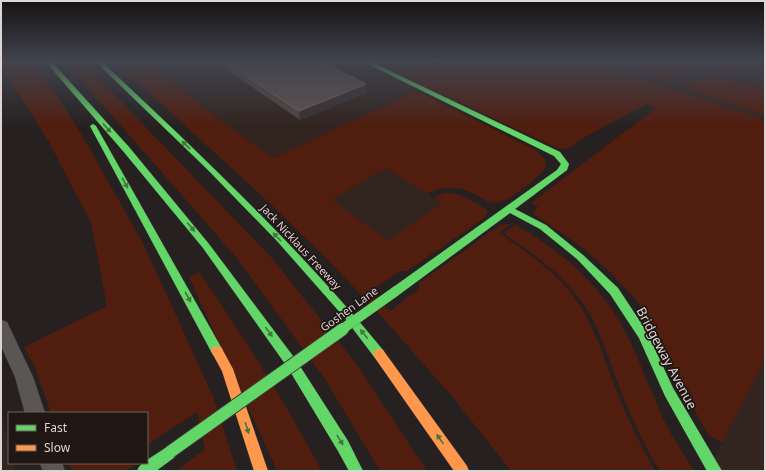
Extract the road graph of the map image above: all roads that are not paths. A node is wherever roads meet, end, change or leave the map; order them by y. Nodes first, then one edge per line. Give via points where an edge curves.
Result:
1 (67, 83) edge
2 (121, 83) edge
3 (411, 83) edge
4 (81, 99) junction
5 (509, 208) junction
6 (1, 327) edge
7 (35, 412) edge
8 (144, 471) edge
9 (261, 471) edge
10 (356, 471) edge
11 (462, 471) edge
12 (715, 471) edge

1 - 4 main road
11 -> 2 main road, Jack Nicklaus Freeway via 378,351 304,265 204,162
3 - 5 main road, Goshen Lane via 547,149 565,164 560,172
4 -> 9 main road via 227,369
4 -> 10 main road via 206,246 292,364
5 - 8 main road, Goshen Lane, bridge
5 - 12 main road, Bridgeway Avenue via 543,227 580,257 614,291 643,335 669,392
6 - 7 street via 24,377

